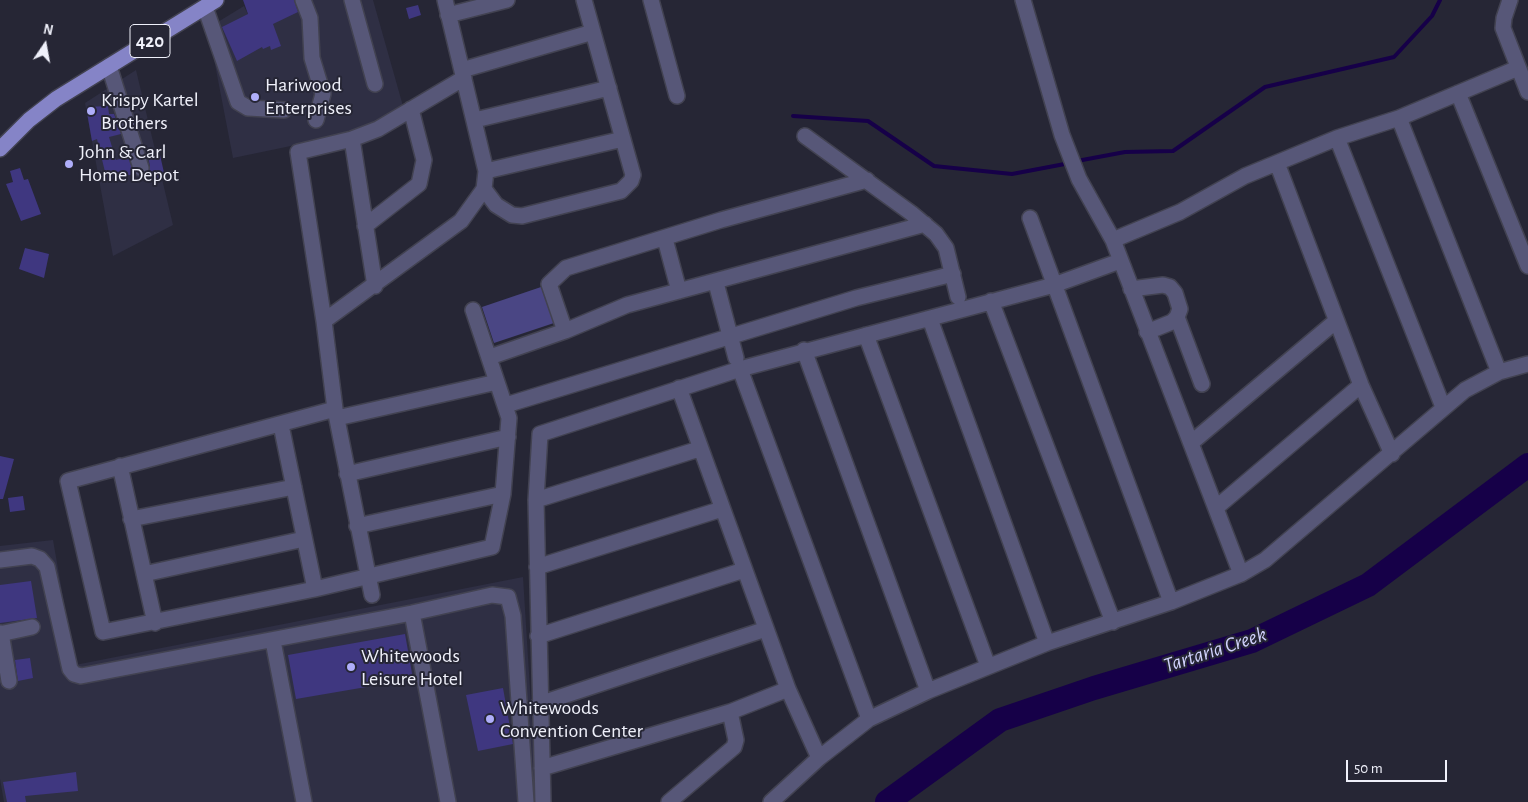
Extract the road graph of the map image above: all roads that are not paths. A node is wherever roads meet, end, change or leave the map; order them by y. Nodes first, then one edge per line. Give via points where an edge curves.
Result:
1 (303, 0) edge
2 (352, 0) edge
3 (445, 0) edge
4 (507, 0) edge
5 (584, 0) edge
6 (651, 0) edge
7 (1023, 0) edge
8 (1510, 0) edge
9 (211, 3) edge
10 (448, 15) junction
11 (593, 32) junction
12 (109, 66) junction
13 (1518, 68) junction
14 (463, 74) junction
15 (375, 84) dead end
16 (609, 88) junction
17 (1528, 92) edge
18 (1458, 93) junction
19 (677, 96) dead end
20 (411, 109) junction
21 (284, 110) dead end
22 (1398, 118) junction
23 (316, 120) dead end
24 (474, 120) junction
25 (805, 136) dead end
26 (1337, 138) junction
27 (352, 139) junction
28 (623, 139) junction
29 (0, 149) edge
30 (1277, 163) junction
31 (141, 168) dead end
32 (486, 171) junction
33 (867, 180) junction
34 (484, 189) junction
35 (1030, 218) dead end
36 (925, 224) junction
37 (365, 226) junction
38 (665, 239) junction
39 (1113, 240) junction
40 (1120, 261) junction
41 (1528, 266) edge
42 (953, 274) junction
43 (716, 282) junction
44 (1054, 285) junction
45 (375, 286) junction
46 (1131, 290) junction
47 (679, 291) junction
48 (958, 297) dead end
49 (991, 301) junction
50 (473, 310) dead end
51 (1177, 317) junction
52 (930, 319) junction
53 (324, 321) junction
54 (1336, 321) junction
55 (565, 331) junction
56 (1147, 332) junction
57 (866, 335) junction
58 (730, 336) junction
59 (804, 350) junction
60 (490, 357) junction
61 (738, 364) junction
62 (1528, 364) edge
63 (1499, 372) junction
64 (497, 382) junction
65 (1202, 384) dead end
66 (1361, 385) junction
67 (679, 388) junction
68 (506, 405) junction
69 (1443, 407) junction
70 (336, 414) junction
71 (281, 425) junction
72 (508, 437) junction
73 (1191, 443) junction
74 (699, 448) junction
75 (1392, 454) junction
76 (120, 466) junction
77 (347, 474) junction
78 (294, 487) junction
79 (503, 494) junction
80 (536, 500) junction
81 (1217, 507) junction
82 (722, 509) junction
83 (132, 519) junction
84 (357, 526) junction
85 (304, 539) junction
86 (0, 560) edge
87 (538, 568) junction
88 (744, 570) junction
89 (144, 574) junction
90 (1241, 574) junction
91 (368, 576) junction
92 (315, 589) junction
93 (372, 595) dead end
94 (1171, 602) junction
95 (412, 614) junction
96 (1113, 622) junction
97 (155, 623) junction
98 (32, 627) dead end
99 (766, 629) junction
100 (1, 634) edge
101 (538, 636) junction
102 (273, 640) junction
103 (1047, 643) junction
104 (988, 666) junction
105 (9, 681) dead end
106 (788, 689) junction
107 (928, 691) junction
108 (539, 704) junction
109 (730, 712) junction
110 (869, 719) junction
111 (819, 758) junction
112 (542, 768) junction
113 (304, 802) edge
114 (448, 802) edge
115 (526, 802) edge
116 (543, 802) edge
117 (669, 802) edge
118 (771, 802) edge

1 - 23 street via 310,18 312,58 323,94
2 - 15 street
3 - 10 street
4 - 10 street
5 - 11 street
6 - 19 street
7 - 39 street via 1062,135 1079,179
8 - 13 street via 1503,28
9 - 12 main road, 420
9 - 21 street via 238,102 248,108
10 - 14 street
11 - 14 street
11 - 16 street
12 - 29 main road, 420 via 56,99
12 - 31 street
13 - 17 street
13 - 18 street
14 - 20 street
14 - 24 street
16 - 24 street
16 - 28 street
18 - 22 street
18 - 41 street
20 - 27 street via 378,129
20 - 37 street via 424,160 419,184
22 - 26 street
22 - 63 street
24 - 32 street
25 - 33 street
26 - 30 street
26 - 69 street
27 - 37 street
27 - 53 street via 298,152
28 - 32 street
28 - 34 street via 633,175 621,191 512,216 496,205
30 - 39 street via 1245,176 1144,229
30 - 54 street
32 - 34 street
33 - 36 street
33 - 38 street via 721,220
34 - 45 street via 461,222
35 - 44 street
36 - 42 street via 943,241
36 - 43 street
37 - 45 street
38 - 47 street
38 - 55 street via 566,268 549,284
39 - 40 street
40 - 44 street
40 - 46 street
42 - 48 street
42 - 58 street via 856,298
43 - 47 street
43 - 58 street
44 - 49 street
44 - 94 street
45 - 53 street
46 - 51 street via 1163,285 1170,287 1180,309
46 - 56 street
47 - 55 street via 627,306
49 - 52 street
49 - 96 street
50 - 60 street
51 - 56 street
51 - 65 street
52 - 57 street
52 - 103 street
53 - 70 street
54 - 66 street
54 - 73 street
55 - 60 street
56 - 73 street
57 - 59 street
57 - 104 street
58 - 61 street
58 - 68 street
59 - 61 street
59 - 107 street
60 - 64 street
61 - 67 street
61 - 110 street
62 - 63 street
63 - 69 street via 1465,390
64 - 68 street
64 - 70 street
66 - 75 street
66 - 81 street
67 - 74 street
67 - 80 street via 540,434
68 - 72 street
69 - 75 street
70 - 71 street
70 - 77 street
71 - 76 street
71 - 78 street
72 - 77 street
72 - 79 street
73 - 81 street
74 - 80 street
74 - 82 street
75 - 90 street via 1265,560
76 - 83 street
76 - 97 street via 68,481 70,490 103,632
77 - 84 street
78 - 83 street
78 - 85 street
79 - 84 street
79 - 91 street via 492,547
80 - 87 street
81 - 90 street
82 - 87 street
82 - 88 street
83 - 89 street
84 - 91 street
85 - 89 street
85 - 92 street
86 - 102 street via 32,556 40,559 47,568 70,669 74,674 81,676
87 - 101 street
88 - 99 street
88 - 101 street
89 - 97 street
90 - 94 street
91 - 92 street
91 - 93 street
92 - 97 street
94 - 96 street
95 - 102 street
95 - 114 street
95 - 115 street via 492,594 508,597 511,601
96 - 103 street
98 - 100 street
99 - 106 street
99 - 108 street
100 - 105 street
101 - 108 street
102 - 113 street
103 - 104 street
104 - 107 street
106 - 109 street
106 - 111 street
107 - 110 street
108 - 112 street
109 - 112 street
109 - 117 street via 736,740 734,747
110 - 111 street
111 - 118 street
112 - 116 street

